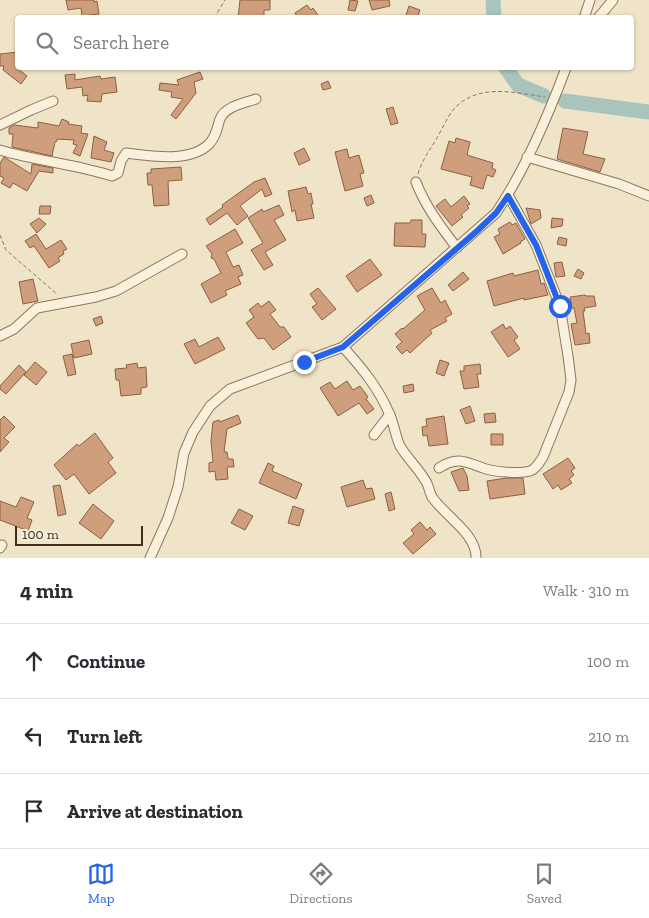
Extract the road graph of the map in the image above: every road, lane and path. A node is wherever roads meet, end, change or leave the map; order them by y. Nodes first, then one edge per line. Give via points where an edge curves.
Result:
1 (225, 0) edge
2 (590, 0) edge
3 (613, 0) edge
4 (216, 15) edge
5 (585, 15) edge
6 (600, 15) edge
7 (565, 70) edge
8 (256, 99) dead end
9 (554, 99) junction
10 (52, 101) dead end
11 (0, 125) edge
12 (0, 150) edge
13 (527, 157) junction
14 (416, 182) joint
15 (508, 196) junction
16 (649, 196) edge
17 (0, 235) edge
18 (457, 248) junction
19 (182, 254) dead end
20 (70, 302) junction
21 (0, 336) edge
22 (343, 347) junction
23 (390, 414) junction
24 (374, 435) dead end
25 (439, 468) dead end
26 (150, 558) edge
27 (476, 558) edge

1 - 4 path
2 - 5 street
3 - 6 street
7 - 9 street
8 - 12 street via 230,108 221,117 213,139 194,152 151,157 126,152 118,173 112,176
9 - 13 street
9 - 14 path via 490,91 470,96 449,115 425,155
10 - 11 street
13 - 15 street
13 - 16 street
14 - 18 street via 420,194
15 - 18 street via 496,213
15 - 25 street via 536,245 560,306 571,380 569,392 543,457 531,471 496,471 464,461
17 - 20 path via 6,250
18 - 22 street
19 - 20 street via 116,291
20 - 21 street via 37,308 10,333
22 - 23 street via 372,381
22 - 26 street via 230,390 210,406 184,453 178,488
23 - 24 street
23 - 27 street via 401,448 427,482 431,496 472,541

